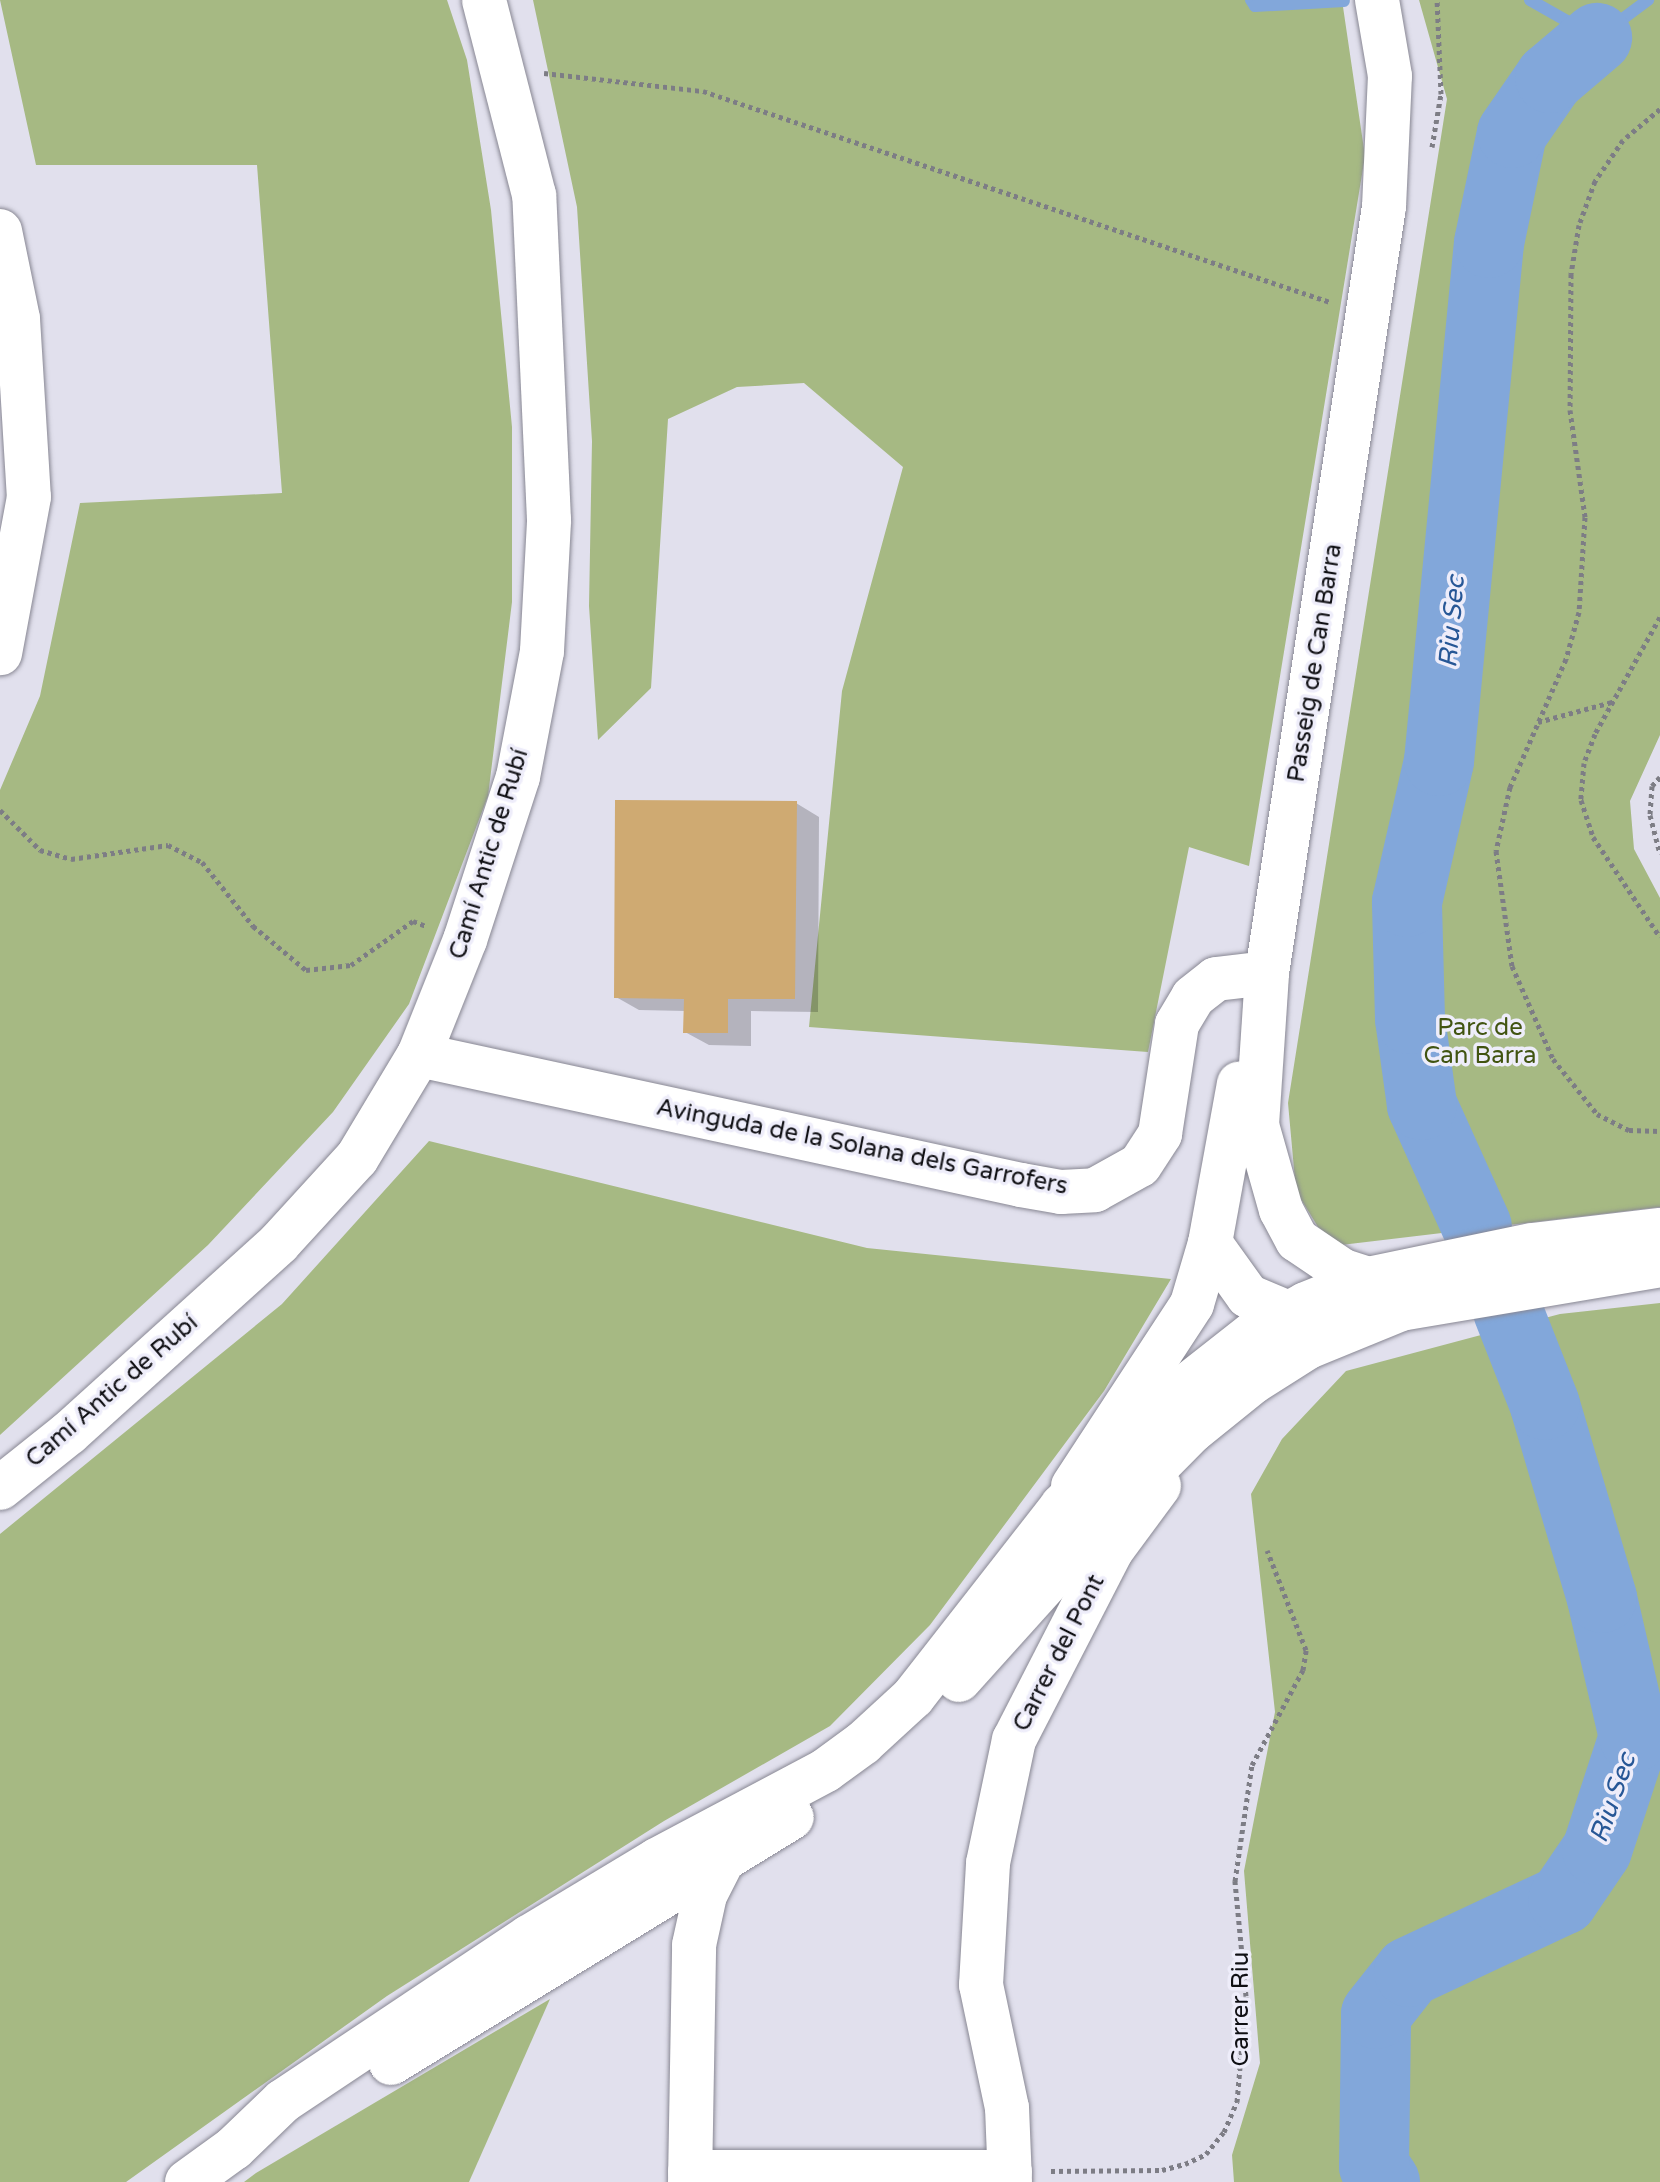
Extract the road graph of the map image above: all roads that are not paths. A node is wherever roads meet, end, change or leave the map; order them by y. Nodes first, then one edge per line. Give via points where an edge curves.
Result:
1 (484, 0) edge
2 (1377, 0) edge
3 (0, 231) edge
4 (0, 653) edge
5 (1267, 973) junction
6 (419, 1055) junction
7 (1660, 1230) edge
8 (1210, 1243) junction
9 (1660, 1265) edge
10 (1368, 1279) junction
11 (1477, 1294) junction
12 (1288, 1313) junction
13 (1228, 1400) junction
14 (0, 1488) edge
15 (1062, 1506) junction
16 (722, 1862) junction
17 (642, 1913) junction
18 (529, 1937) junction
19 (694, 1945) junction
20 (234, 2148) junction
21 (690, 2177) edge
22 (1010, 2177) edge
23 (187, 2182) edge

1 - 6 street, Camí Antic de Rubí via 534,195 549,520 542,651 518,777 465,940
2 - 5 street, Passeig de Can Barra via 1390,76 1391,129 1368,315
3 - 4 street via 18,319 29,497
5 - 6 street, Avinguda de la Solana dels Garrofers via 1216,979 1193,997 1177,1024 1160,1134 1140,1165 1095,1190 1061,1192 1021,1185
5 - 8 street via 1241,1074
5 - 10 street, Passeig de Can Barra via 1257,1125 1267,1167 1297,1240 1343,1271
6 - 14 street, Camí Antic de Rubí via 357,1158 279,1243 69,1433
7 - 10 street via 1557,1241
8 - 12 street via 1248,1296
8 - 15 street via 1192,1304 1175,1336 1104,1434
9 - 11 street
10 - 12 street
11 - 12 street via 1418,1289 1369,1296 1318,1319
11 - 13 street via 1360,1323 1308,1347
12 - 15 street via 1200,1373
13 - 16 street via 1093,1531 1032,1604 901,1736 830,1793
13 - 22 street, Carrer del Pont via 1126,1527 1014,1740 988,1863 981,1985 1007,2108
15 - 18 street via 913,1697 863,1743 826,1770 657,1860
16 - 17 street
16 - 19 street via 705,1895
17 - 18 street via 604,1912
17 - 19 street via 673,1927
17 - 20 street via 293,2121
18 - 20 street via 283,2101
19 - 21 street
20 - 23 street
21 - 22 street

